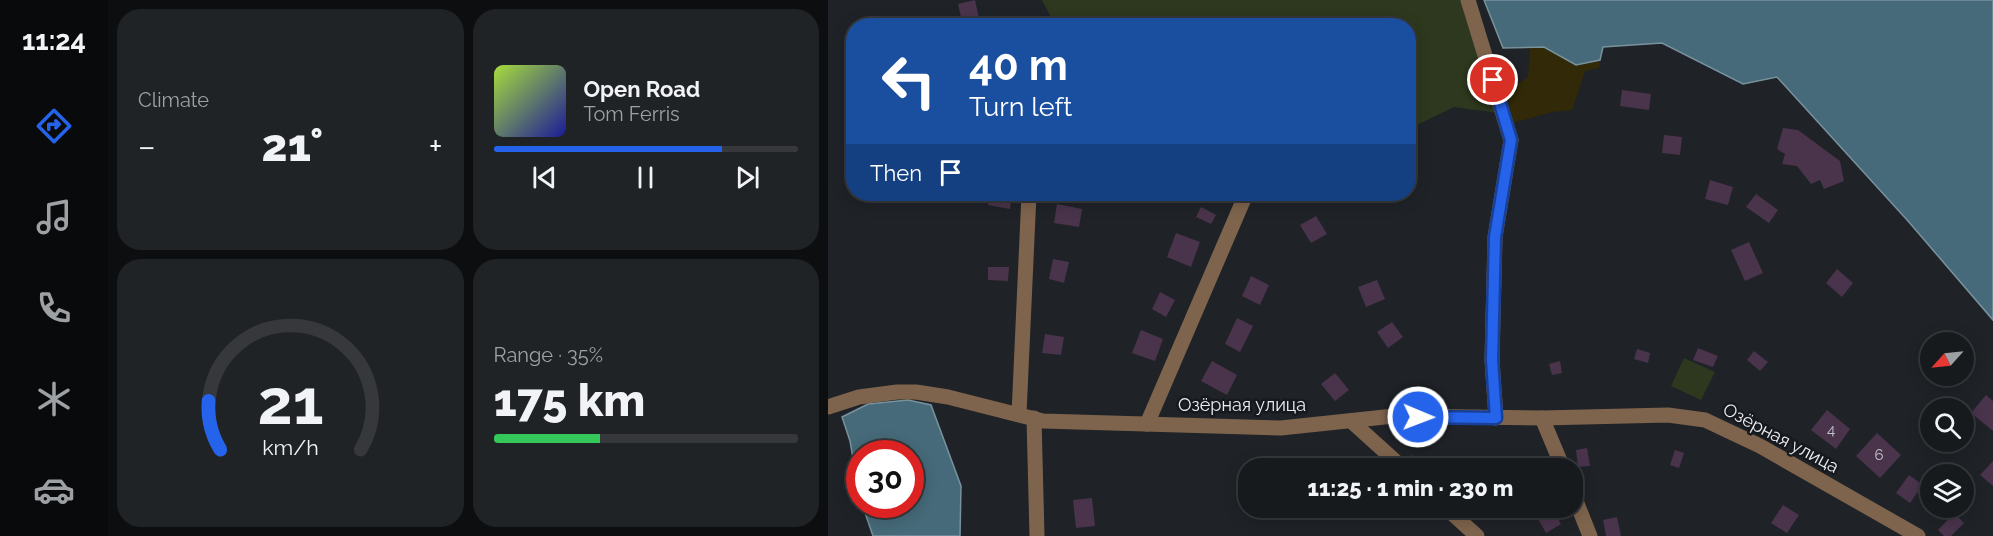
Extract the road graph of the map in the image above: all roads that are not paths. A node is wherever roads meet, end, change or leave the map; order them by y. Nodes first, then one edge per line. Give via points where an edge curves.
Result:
1 (1468, 0) edge
2 (1029, 201) edge
3 (1243, 201) edge
4 (828, 407) edge
5 (1018, 414) junction
6 (1034, 418) junction
7 (1496, 418) junction
8 (1542, 418) junction
9 (1351, 420) junction
10 (1147, 424) junction
11 (1392, 458) edge
12 (1559, 458) edge
13 (1457, 518) edge
14 (1583, 518) edge
15 (1037, 536) edge
16 (1477, 536) edge
17 (1590, 536) edge
18 (1918, 536) edge

1 - 7 street via 1511,140 1495,237 1492,360
2 - 5 street
3 - 10 street
4 - 5 street, Озёрная улица via 859,398 916,392
5 - 6 street, Озёрная улица
6 - 10 street, Озёрная улица
6 - 15 street
7 - 8 street, Озёрная улица
7 - 9 street, Озёрная улица via 1394,416
8 - 12 street
8 - 18 street, Озёрная улица via 1668,415 1705,420 1760,446
9 - 10 street, Озёрная улица via 1281,428
9 - 11 street
13 - 16 street
14 - 17 street

